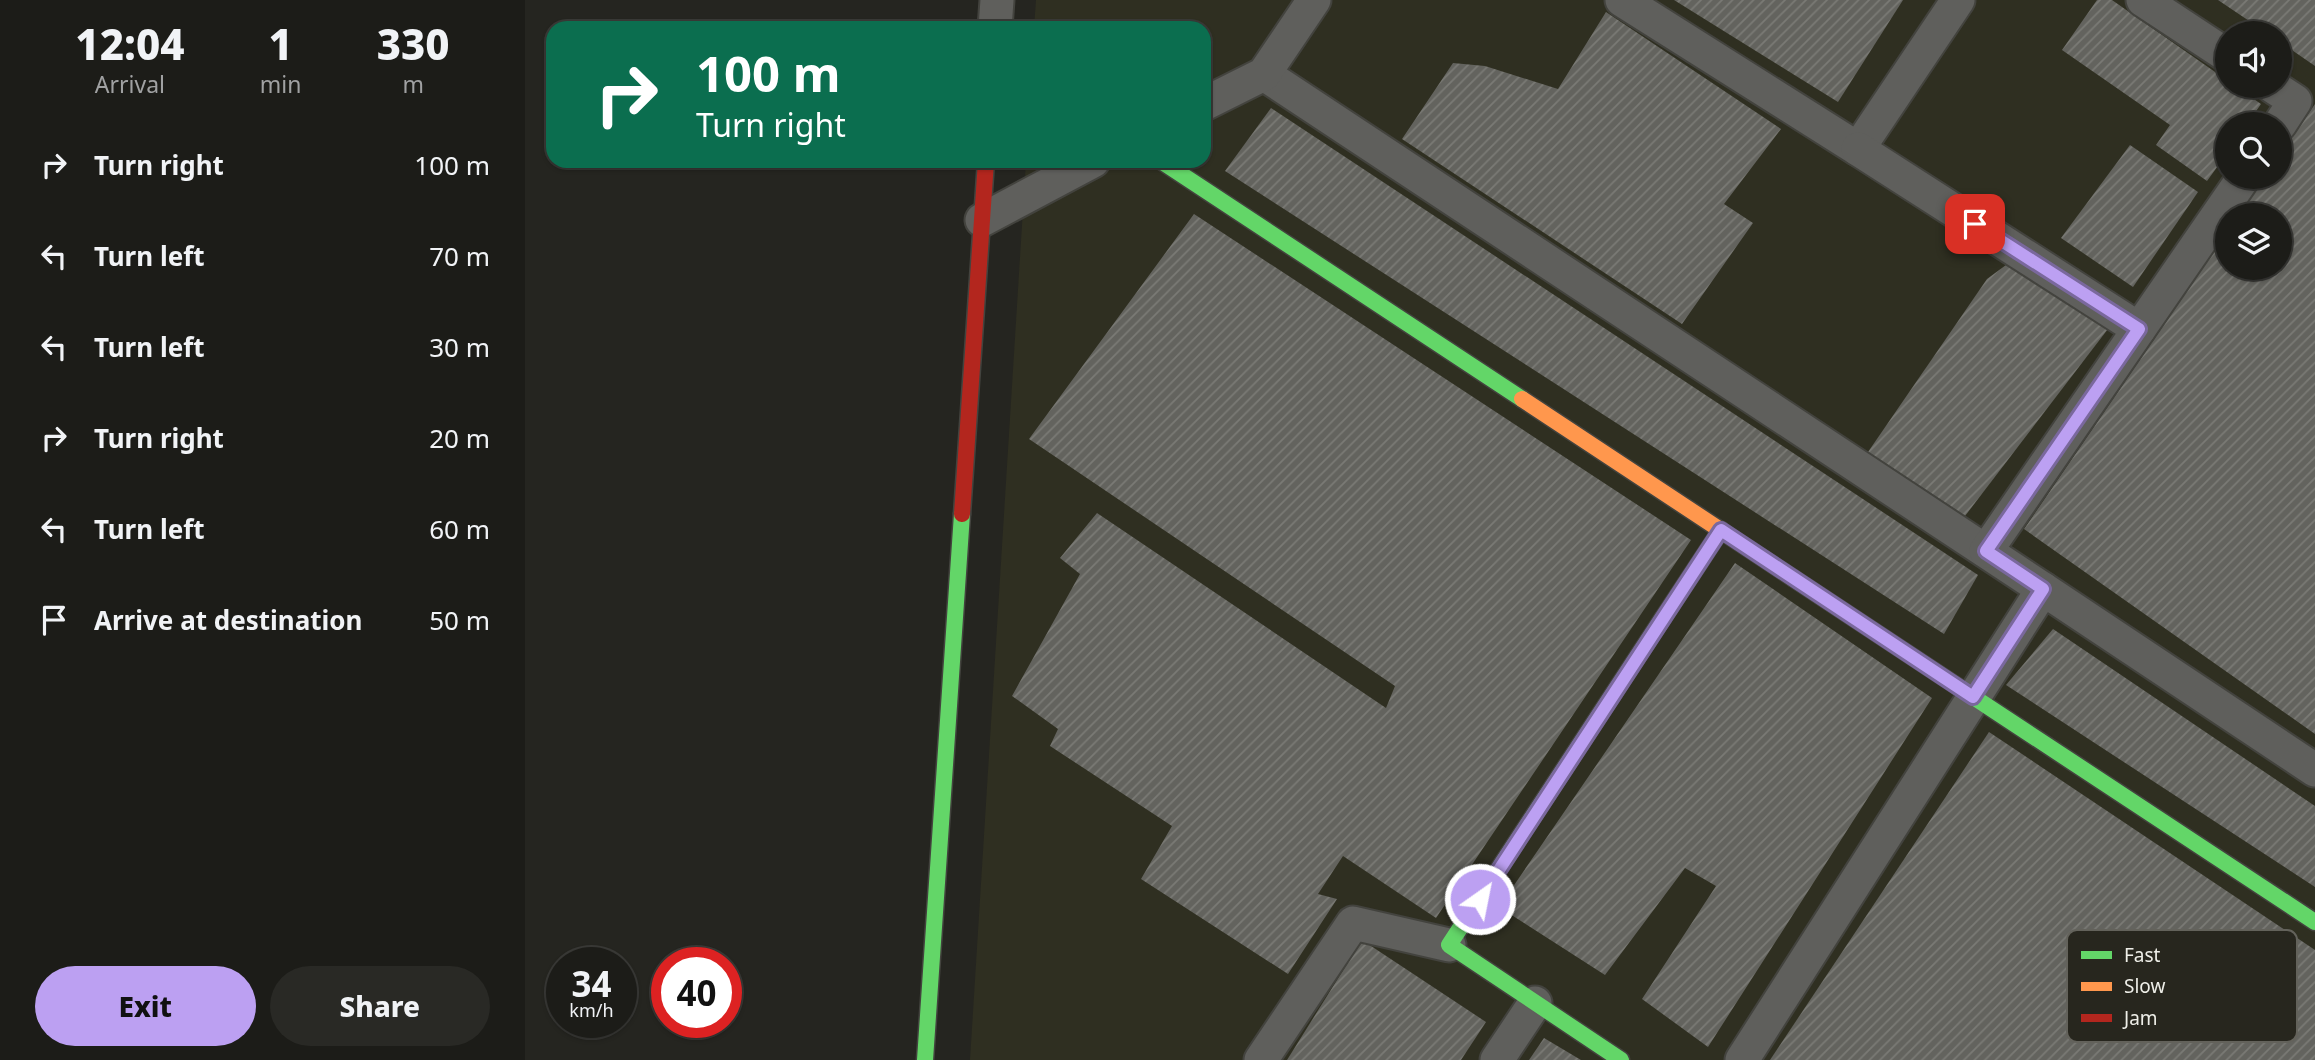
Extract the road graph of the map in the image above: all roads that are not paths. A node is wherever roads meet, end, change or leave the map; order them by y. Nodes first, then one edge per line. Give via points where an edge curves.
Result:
1 (997, 0) edge
2 (1314, 0) edge
3 (1622, 0) edge
4 (1958, 0) edge
5 (2143, 0) edge
6 (996, 21) edge
7 (2215, 47) edge
8 (1264, 74) junction
9 (2289, 98) edge
10 (1211, 100) edge
11 (2288, 112) edge
12 (1858, 149) junction
13 (986, 168) edge
14 (1080, 168) edge
15 (1172, 168) edge
16 (2235, 189) edge
17 (982, 220) junction
18 (2139, 329) junction
19 (1721, 530) junction
20 (1986, 551) junction
21 (2043, 589) junction
22 (1973, 697) junction
23 (2315, 770) edge
24 (2315, 922) edge
25 (1449, 945) junction
26 (1535, 1003) junction
27 (925, 1060) edge
28 (1261, 1060) edge
29 (1497, 1060) edge
30 (1621, 1060) edge
31 (1742, 1060) edge

1 - 6 street
2 - 8 street
3 - 12 street
4 - 12 street
5 - 7 street
8 - 10 street
8 - 20 street
9 - 11 street via 2295,102
12 - 18 street
13 - 17 street
14 - 17 street
15 - 19 street
16 - 18 street
17 - 27 street
18 - 20 street
19 - 22 street
19 - 25 street
20 - 21 street
21 - 22 street
21 - 23 street
22 - 24 street
22 - 31 street
25 - 26 street
25 - 28 street via 1353,923
26 - 29 street
26 - 30 street

